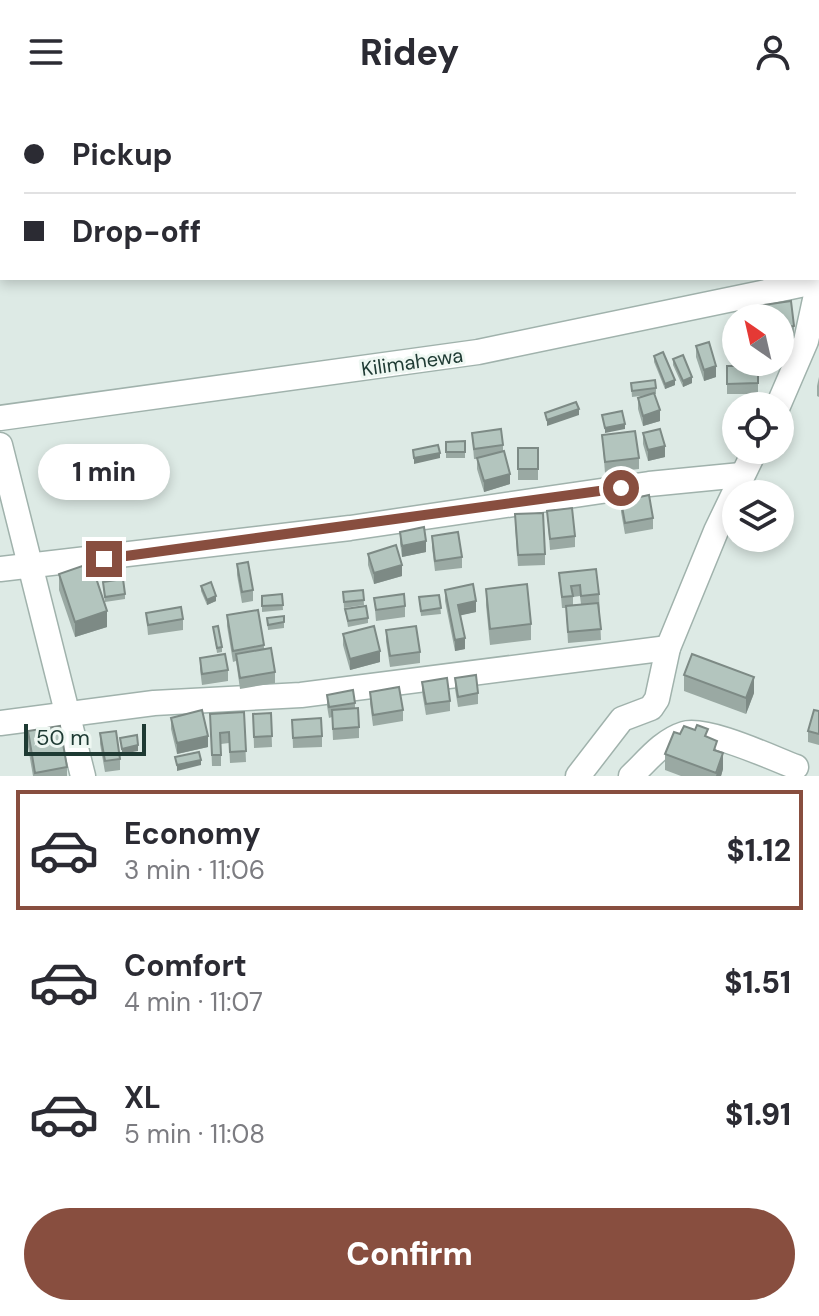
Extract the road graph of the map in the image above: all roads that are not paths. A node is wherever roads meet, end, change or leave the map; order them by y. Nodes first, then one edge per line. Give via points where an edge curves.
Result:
1 (819, 281) edge
2 (784, 392) edge
3 (0, 418) edge
4 (0, 445) edge
5 (747, 464) edge
6 (741, 475) junction
7 (31, 565) junction
8 (0, 569) edge
9 (668, 648) junction
10 (68, 715) junction
11 (0, 723) edge
12 (796, 767) dead end
13 (83, 776) edge
14 (578, 776) edge
15 (631, 776) edge

1 - 2 street via 806,341
1 - 3 street, Kilimahewa via 478,352
4 - 7 street
5 - 6 street
6 - 7 street
6 - 9 street
7 - 8 street
7 - 10 street
9 - 10 street via 301,695 154,703
9 - 14 street via 651,708 622,719
10 - 11 street
10 - 13 street
12 - 15 street via 688,732 659,748

